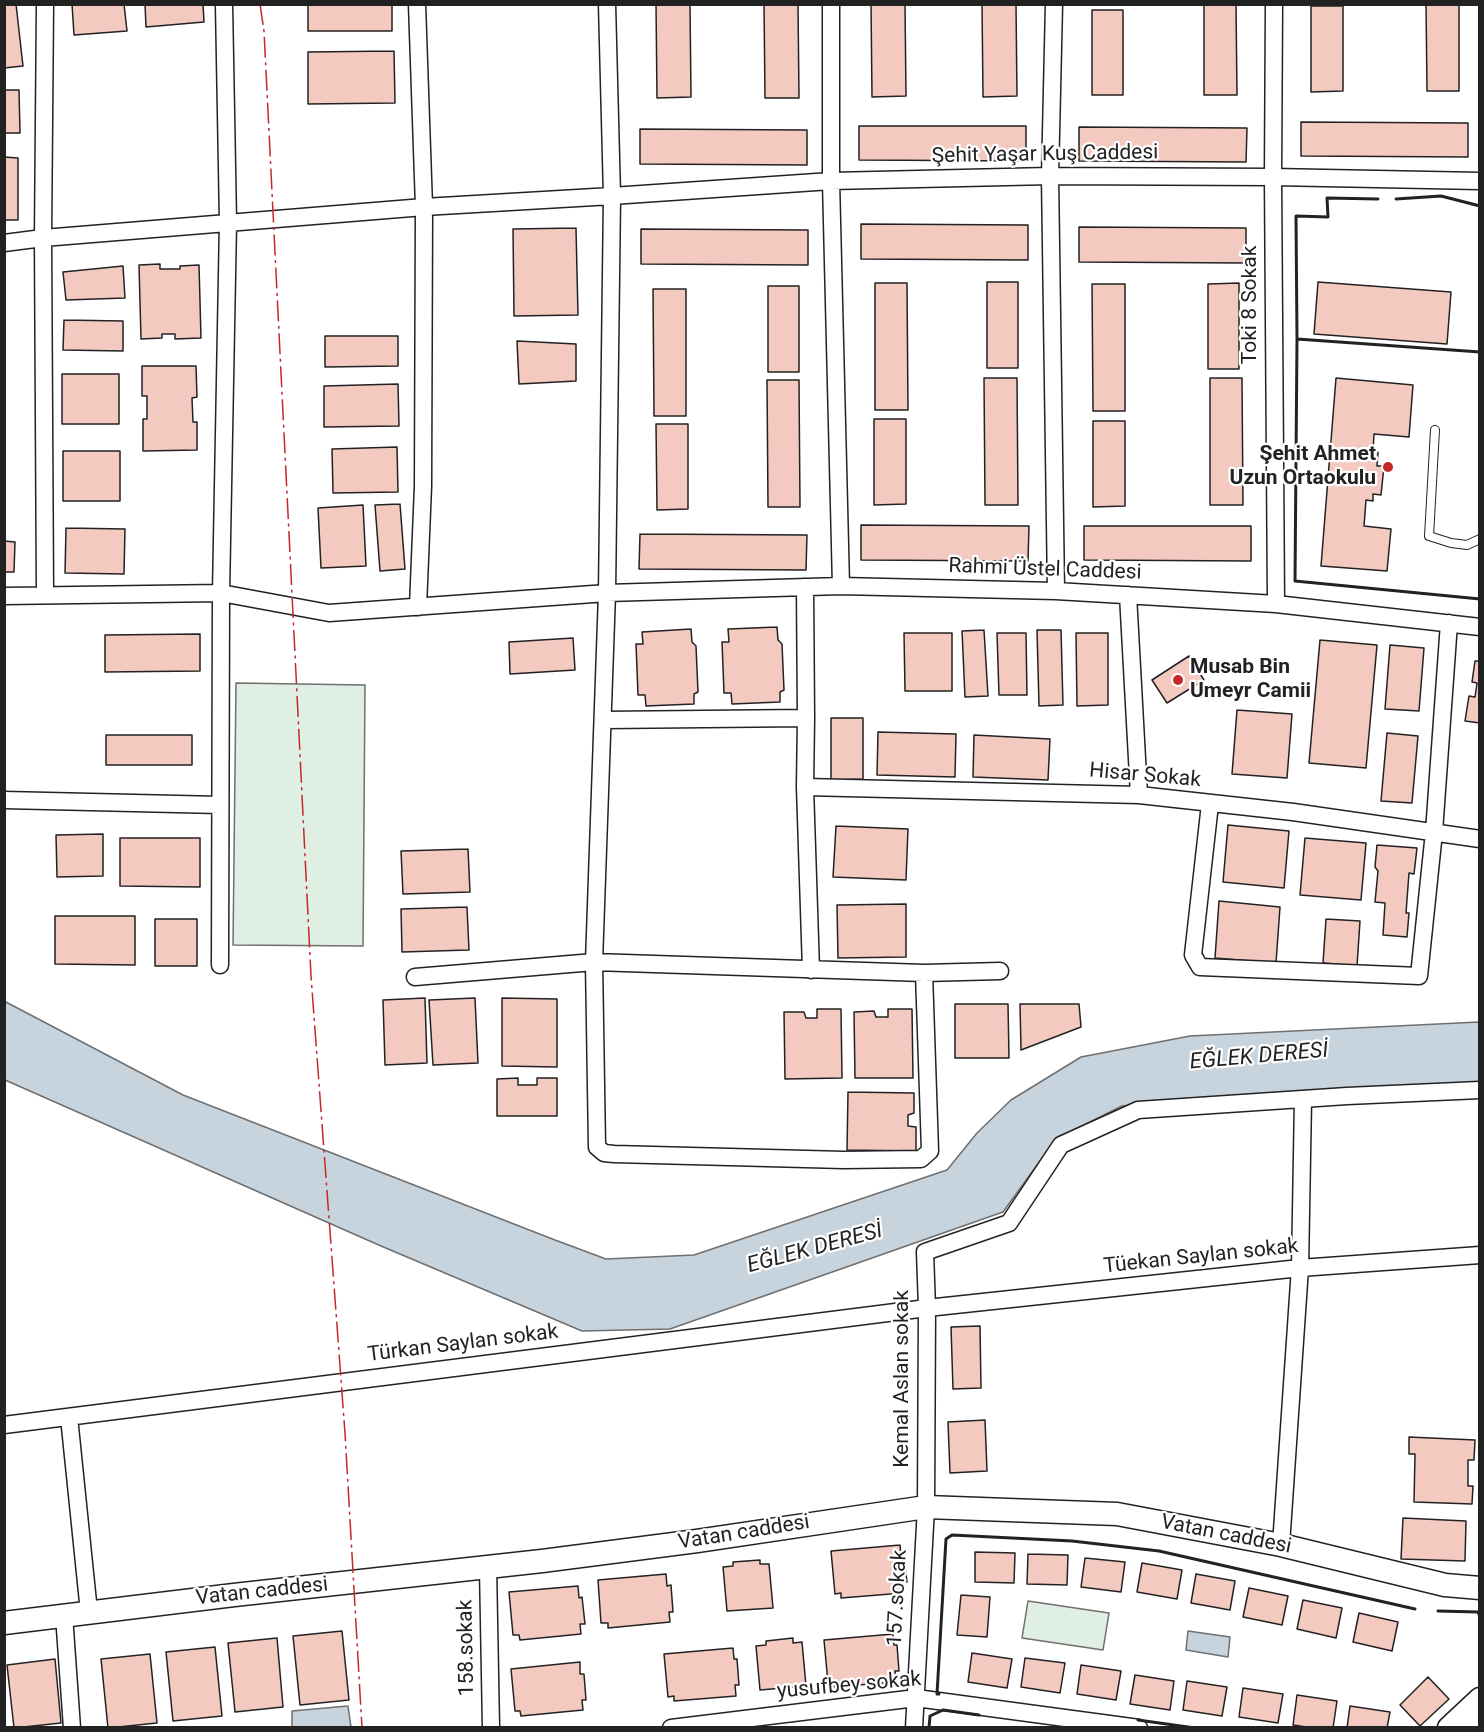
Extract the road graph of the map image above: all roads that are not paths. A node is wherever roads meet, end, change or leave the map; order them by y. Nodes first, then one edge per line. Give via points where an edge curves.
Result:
1 (45, 4) edge
2 (224, 4) edge
3 (417, 4) edge
4 (607, 4) edge
5 (831, 4) edge
6 (1054, 4) edge
7 (1274, 4) edge
8 (1050, 176) junction
9 (1273, 177) junction
10 (831, 180) junction
11 (1479, 182) edge
12 (612, 196) junction
13 (424, 207) junction
14 (228, 222) junction
15 (43, 238) junction
16 (4, 243) edge
17 (1435, 430) dead end
18 (1479, 539) edge
19 (841, 586) junction
20 (805, 587) junction
21 (1056, 591) junction
22 (221, 593) junction
23 (607, 593) junction
24 (45, 595) junction
25 (1128, 595) junction
26 (4, 596) edge
27 (1276, 604) junction
28 (418, 607) junction
29 (1449, 623) junction
30 (1479, 627) edge
31 (806, 718) junction
32 (603, 720) junction
33 (805, 787) junction
34 (1139, 795) junction
35 (4, 800) edge
36 (1210, 804) junction
37 (220, 805) junction
38 (1434, 832) junction
39 (1479, 839) edge
40 (594, 962) junction
41 (220, 965) dead end
42 (811, 970) junction
43 (1000, 971) dead end
44 (924, 973) junction
45 (415, 977) dead end
46 (1479, 1090) edge
47 (1303, 1099) junction
48 (1479, 1255) edge
49 (1300, 1268) junction
50 (927, 1308) junction
51 (69, 1417) junction
52 (4, 1425) edge
53 (926, 1507) junction
54 (1281, 1545) junction
55 (488, 1567) junction
56 (1479, 1588) edge
57 (90, 1612) junction
58 (64, 1615) junction
59 (4, 1623) edge
60 (916, 1698) junction
61 (1479, 1699) edge
62 (72, 1728) edge
63 (491, 1728) edge
64 (671, 1728) edge
65 (914, 1728) edge
66 (1139, 1728) edge
67 (1449, 1728) edge

1 - 15 street
2 - 14 street
3 - 13 street
4 - 12 street
5 - 10 street
6 - 8 street
7 - 9 street, Toki 8 Sokak
8 - 9 street, Şehit Yaşar Kuş Caddesi
8 - 10 street, Şehit Yaşar Kuş Caddesi
8 - 21 street
9 - 11 street, Şehit Yaşar Kuş Caddesi
9 - 27 street, Toki 8 Sokak
10 - 12 street, Şehit Yaşar Kuş Caddesi
10 - 19 street
12 - 13 street, Şehit Yaşar Kuş Caddesi
12 - 23 street
13 - 14 street, Şehit Yaşar Kuş Caddesi
13 - 28 street via 423,486
14 - 15 street, Şehit Yaşar Kuş Caddesi
14 - 22 street
15 - 16 street, Şehit Yaşar Kuş Caddesi
15 - 24 street
17 - 18 lane via 1429,536 1467,545
19 - 20 street, Rahmi Üstel Caddesi
19 - 21 street, Rahmi Üstel Caddesi
20 - 23 street, Rahmi Üstel Caddesi
20 - 31 street
21 - 25 street, Rahmi Üstel Caddesi
22 - 24 street, Rahmi Üstel Caddesi
22 - 28 street, Rahmi Üstel Caddesi via 329,613
22 - 37 street
23 - 28 street, Rahmi Üstel Caddesi
23 - 32 street
24 - 26 street, Rahmi Üstel Caddesi
25 - 27 street, Rahmi Üstel Caddesi
25 - 34 street
27 - 29 street, Rahmi Üstel Caddesi
29 - 30 street, Rahmi Üstel Caddesi
29 - 38 street
31 - 32 street
31 - 33 street
32 - 40 street
33 - 34 street, Hisar Sokak
33 - 42 street
34 - 36 street, Hisar Sokak
35 - 37 street
36 - 38 street, Hisar Sokak
36 - 38 street via 1193,955 1200,967 1419,976
37 - 41 street
38 - 39 street, Hisar Sokak
40 - 42 street
40 - 44 street via 597,1147 614,1154 921,1159 930,1151
40 - 45 street
42 - 44 street
43 - 44 street
46 - 47 street
47 - 49 street
47 - 50 street, Kemal Aslan sokak via 1138,1110 1061,1145 1009,1222 925,1252
48 - 49 street, Tüekan Saylan sokak
49 - 50 street, Tüekan Saylan sokak
49 - 54 street
50 - 51 street, Türkan Saylan sokak
50 - 53 street, Kemal Aslan sokak
51 - 52 street, Türkan Saylan sokak
51 - 57 street
53 - 54 street, Vatan caddesi via 1117,1514
53 - 55 street, Vatan caddesi
53 - 60 street, 157.sokak
54 - 56 street, Vatan caddesi via 1445,1585
55 - 57 street, Vatan caddesi
55 - 63 street, 158.sokak
57 - 58 street, Vatan caddesi
58 - 59 street, Vatan caddesi
58 - 62 street
60 - 64 street, yusufbey sokak
60 - 65 street, 157.sokak
60 - 66 street, yusufbey sokak
61 - 67 street

